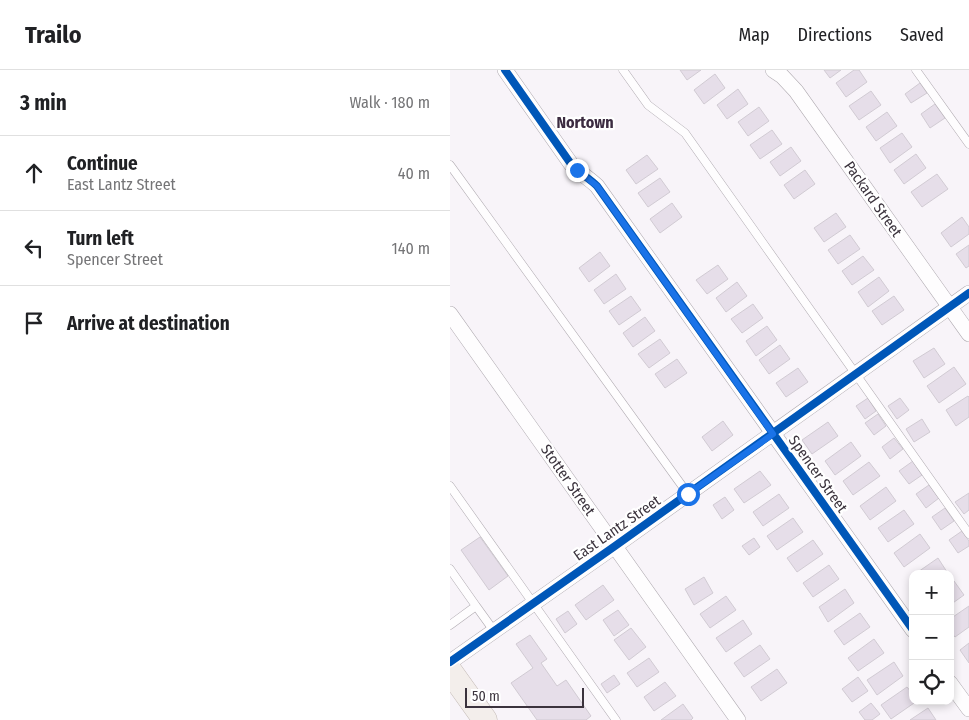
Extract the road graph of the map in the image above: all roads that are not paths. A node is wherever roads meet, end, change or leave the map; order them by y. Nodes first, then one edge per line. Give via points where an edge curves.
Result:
1 (505, 70) edge
2 (623, 70) edge
3 (772, 70) edge
4 (916, 70) edge
5 (969, 144) edge
6 (450, 165) edge
7 (969, 293) edge
8 (950, 307) junction
9 (450, 314) edge
10 (969, 334) edge
11 (856, 374) junction
12 (773, 434) junction
13 (450, 486) edge
14 (688, 494) junction
15 (969, 534) edge
16 (615, 546) junction
17 (450, 569) edge
18 (533, 604) junction
19 (476, 606) junction
20 (909, 624) edge
21 (450, 625) edge
22 (494, 631) junction
23 (450, 662) edge
24 (450, 671) edge
25 (954, 688) edge
26 (969, 709) edge
27 (485, 720) edge
28 (616, 720) edge
29 (738, 720) edge

1 - 12 street, Spencer Street via 571,164 597,186
2 - 11 lane via 648,105 685,133
3 - 8 street, Packard Street via 796,91
4 - 5 lane
6 - 14 lane
7 - 8 street, East Lantz Street
8 - 10 street, Packard Street
8 - 11 street, East Lantz Street
9 - 16 street, Stotter Street
11 - 12 street, East Lantz Street
11 - 15 lane
12 - 14 street, East Lantz Street
12 - 20 street, Spencer Street
13 - 18 lane
14 - 16 street, East Lantz Street
16 - 18 street, East Lantz Street
16 - 29 street, Stotter Street
17 - 19 lane
18 - 22 street, East Lantz Street
18 - 28 lane
19 - 21 lane
19 - 22 lane
22 - 23 street, East Lantz Street
24 - 27 main road
25 - 26 street

